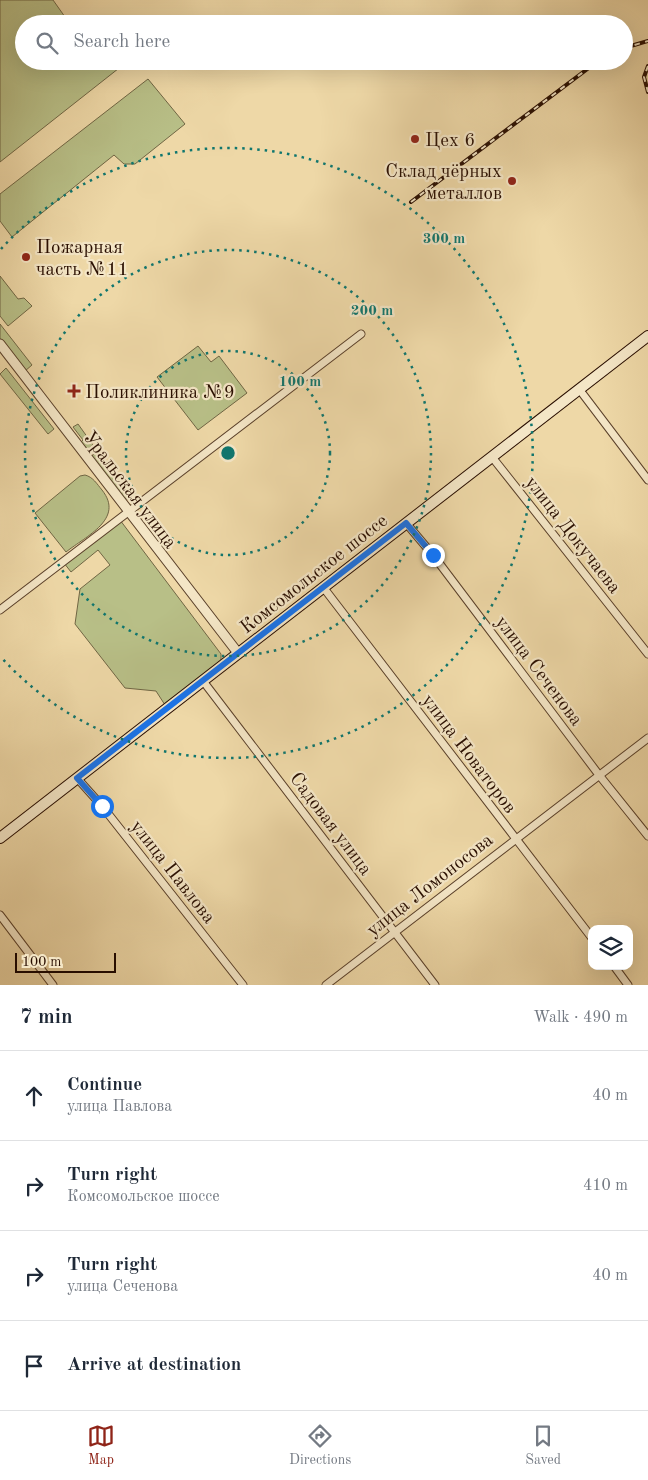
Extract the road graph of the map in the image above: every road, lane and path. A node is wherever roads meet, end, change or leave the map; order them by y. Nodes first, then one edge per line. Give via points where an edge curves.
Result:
1 (361, 334) dead end
2 (648, 336) edge
3 (0, 344) edge
4 (579, 390) junction
5 (492, 457) junction
6 (648, 480) edge
7 (128, 511) junction
8 (406, 523) junction
9 (323, 587) junction
10 (0, 610) edge
11 (238, 653) junction
12 (648, 654) edge
13 (203, 681) junction
14 (648, 738) edge
15 (599, 775) junction
16 (77, 778) junction
17 (648, 836) edge
18 (0, 838) edge
19 (515, 838) junction
20 (0, 915) edge
21 (394, 932) junction
22 (588, 933) edge
23 (617, 970) edge
24 (53, 985) edge
25 (243, 985) edge
26 (326, 985) edge
27 (435, 985) edge
28 (628, 985) edge

1 - 7 street
2 - 4 main road, Комсомольское шоссе
3 - 7 street, Уральская улица
4 - 5 main road, Комсомольское шоссе
4 - 6 street
5 - 8 main road, Комсомольское шоссе
5 - 12 street, улица Докучаева
7 - 10 street
7 - 11 street, Уральская улица
8 - 9 main road, Комсомольское шоссе
8 - 15 street, улица Сеченова
9 - 11 main road, Комсомольское шоссе
9 - 19 street, улица Новаторов
11 - 13 main road, Комсомольское шоссе
13 - 16 main road, Комсомольское шоссе
13 - 21 street, Садовая улица
14 - 15 street, улица Ломоносова
15 - 17 street, улица Сеченова
15 - 19 street, улица Ломоносова
16 - 18 main road, Комсомольское шоссе
16 - 25 street, улица Павлова
19 - 21 street, улица Ломоносова
19 - 22 street, улица Новаторов
20 - 24 street
21 - 26 street, улица Ломоносова
21 - 27 street, Садовая улица
23 - 28 street

